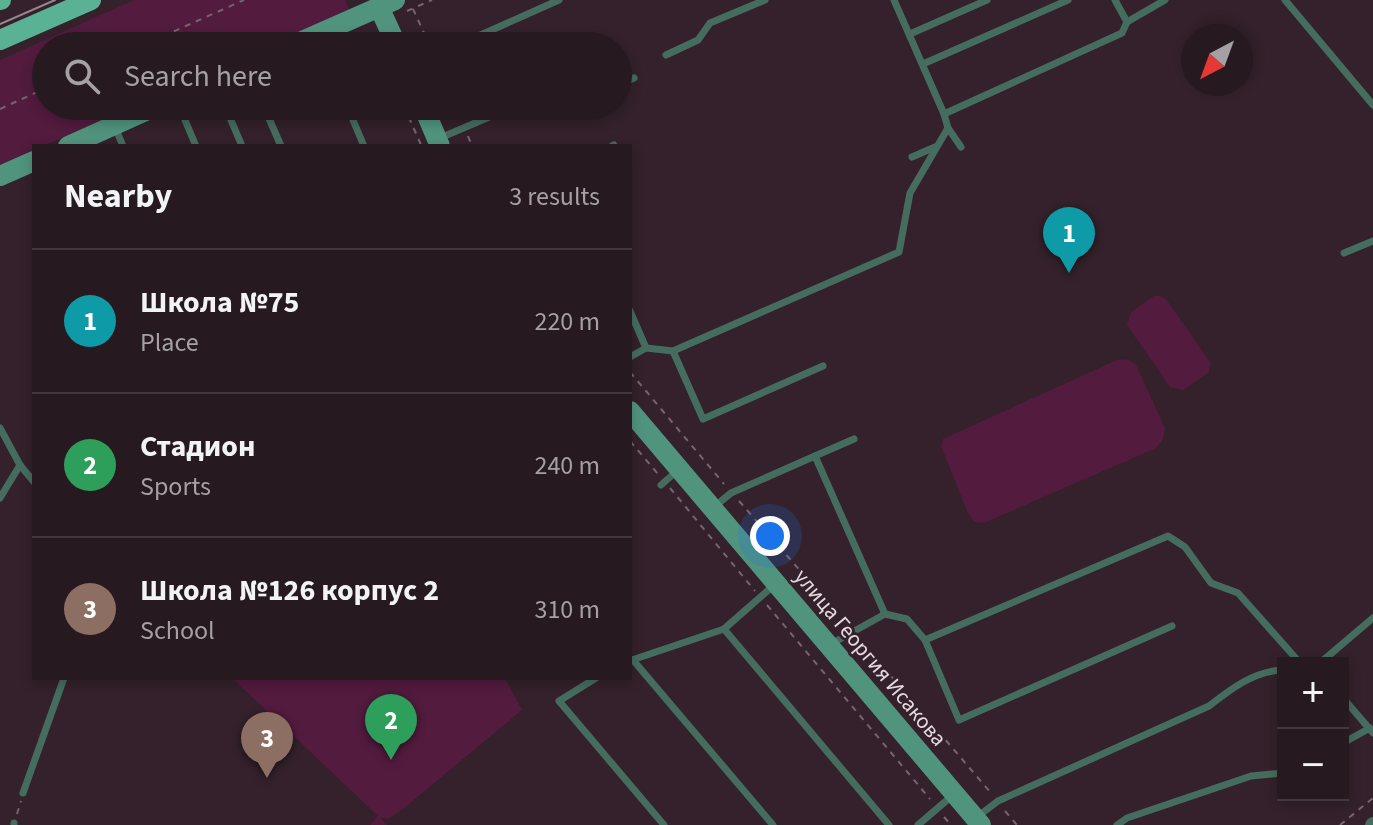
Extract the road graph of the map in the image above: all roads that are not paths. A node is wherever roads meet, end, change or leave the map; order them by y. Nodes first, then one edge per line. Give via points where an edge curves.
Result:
1 (91, 0) edge
2 (559, 0) edge
3 (765, 0) edge
4 (894, 0) edge
5 (987, 0) edge
6 (1068, 0) edge
7 (1115, 0) edge
8 (1165, 0) edge
9 (1285, 0) edge
10 (1052, 3) edge
11 (397, 8) edge
12 (1127, 22) junction
13 (330, 32) edge
14 (397, 32) edge
15 (487, 32) edge
16 (910, 34) junction
17 (0, 40) edge
18 (666, 55) dead end
19 (923, 64) junction
20 (1373, 105) edge
21 (944, 114) junction
22 (125, 120) edge
23 (185, 120) edge
24 (231, 120) edge
25 (270, 120) edge
26 (353, 120) edge
27 (427, 120) edge
28 (485, 120) edge
29 (114, 125) junction
30 (948, 128) junction
31 (74, 144) edge
32 (122, 144) edge
33 (195, 144) edge
34 (241, 144) edge
35 (280, 144) edge
36 (363, 144) edge
37 (433, 144) edge
38 (936, 147) junction
39 (961, 147) dead end
40 (912, 157) dead end
41 (32, 162) edge
42 (0, 176) edge
43 (1373, 241) edge
44 (1344, 253) dead end
45 (632, 316) edge
46 (646, 348) junction
47 (673, 351) junction
48 (632, 356) edge
49 (823, 366) dead end
50 (632, 415) edge
51 (0, 428) edge
52 (854, 439) dead end
53 (815, 456) junction
54 (20, 465) junction
55 (32, 480) edge
56 (0, 498) edge
57 (713, 508) junction
58 (777, 583) junction
59 (885, 614) junction
60 (1373, 618) edge
61 (1172, 626) dead end
62 (724, 629) junction
63 (925, 640) junction
64 (829, 645) junction
65 (1295, 657) edge
66 (1327, 657) edge
67 (632, 660) edge
68 (1277, 670) edge
69 (63, 680) edge
70 (593, 680) edge
71 (1349, 705) edge
72 (1371, 731) edge
73 (1349, 740) edge
74 (1277, 774) edge
75 (23, 793) road end
76 (955, 793) junction
77 (978, 822) edge
78 (664, 825) edge
79 (773, 825) edge
80 (889, 825) edge
81 (918, 825) edge
82 (1117, 825) edge

1 - 17 main road
2 - 15 lane
3 - 18 lane via 710,23 698,40
4 - 16 lane
5 - 16 lane
6 - 10 lane
7 - 12 lane
8 - 12 lane
9 - 20 lane
10 - 19 lane
11 - 13 street
11 - 14 street
12 - 21 lane via 1122,33
16 - 19 lane
19 - 21 lane
21 - 30 lane
22 - 29 street
23 - 33 lane
24 - 34 lane
25 - 35 lane
26 - 36 lane
27 - 37 street
28 - 37 lane
29 - 31 street
29 - 32 lane
30 - 38 lane
30 - 39 lane
38 - 40 lane
38 - 47 lane via 910,193 899,252
41 - 42 street
43 - 44 lane
45 - 46 lane
46 - 47 lane
46 - 48 lane
47 - 49 lane via 703,419
50 - 57 street, улица Георгия Исакова via 668,478
51 - 54 lane
52 - 53 lane
53 - 57 lane via 731,493
53 - 59 lane
54 - 55 lane
54 - 56 lane
57 - 58 street, улица Георгия Исакова
58 - 62 lane
58 - 64 street, улица Георгия Исакова
59 - 63 lane via 907,619
59 - 64 lane
60 - 66 lane
61 - 63 lane via 959,720
62 - 67 lane
62 - 80 lane
63 - 65 lane via 1168,536 1185,547 1211,583 1238,593
64 - 76 street, улица Георгия Исакова
67 - 79 lane
68 - 77 lane via 998,801
69 - 75 lane
70 - 78 lane via 559,701
71 - 72 lane
72 - 73 lane
74 - 82 lane via 1251,776
76 - 77 street, улица Георгия Исакова
76 - 81 lane

